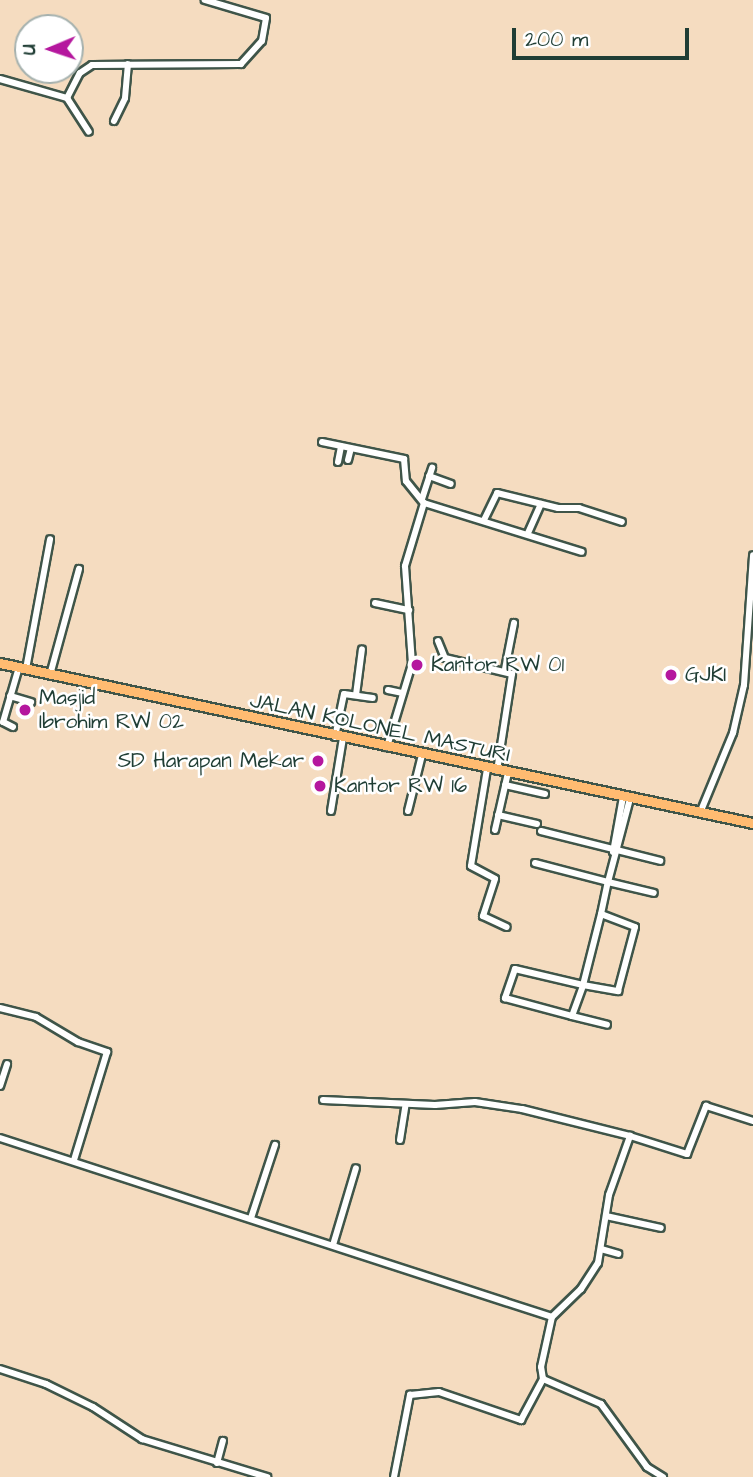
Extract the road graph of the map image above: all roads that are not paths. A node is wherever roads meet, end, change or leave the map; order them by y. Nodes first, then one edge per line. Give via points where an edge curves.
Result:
1 (205, 0) edge
2 (128, 64) junction
3 (0, 79) edge
4 (67, 98) junction
5 (114, 121) dead end
6 (89, 132) dead end
7 (322, 443) dead end
8 (341, 446) junction
9 (351, 448) junction
10 (348, 460) dead end
11 (338, 462) dead end
12 (432, 468) dead end
13 (429, 476) junction
14 (451, 484) dead end
15 (423, 501) junction
16 (541, 504) junction
17 (484, 520) junction
18 (622, 522) dead end
19 (528, 533) junction
20 (50, 539) dead end
21 (582, 552) dead end
22 (753, 555) edge
23 (79, 569) dead end
24 (375, 603) dead end
25 (409, 610) junction
26 (514, 623) dead end
27 (438, 641) dead end
28 (362, 649) dead end
29 (0, 663) edge
30 (23, 668) junction
31 (505, 669) junction
32 (50, 674) junction
33 (388, 690) dead end
34 (402, 693) junction
35 (356, 695) junction
36 (10, 696) junction
37 (373, 698) dead end
38 (32, 702) dead end
39 (13, 727) dead end
40 (339, 737) junction
41 (387, 747) junction
42 (422, 755) junction
43 (492, 770) junction
44 (511, 774) junction
45 (508, 786) junction
46 (545, 793) dead end
47 (627, 798) junction
48 (331, 811) dead end
49 (408, 811) dead end
50 (700, 813) junction
51 (498, 815) junction
52 (753, 823) edge
53 (495, 830) dead end
54 (615, 851) junction
55 (660, 861) dead end
56 (535, 863) dead end
57 (608, 882) junction
58 (654, 894) dead end
59 (601, 914) junction
60 (507, 927) dead end
61 (583, 985) junction
62 (0, 1008) edge
63 (572, 1016) junction
64 (607, 1025) dead end
65 (7, 1063) dead end
66 (0, 1086) edge
67 (323, 1100) dead end
68 (406, 1104) junction
69 (753, 1121) edge
70 (630, 1136) junction
71 (0, 1138) edge
72 (400, 1140) dead end
73 (275, 1145) dead end
74 (74, 1160) junction
75 (356, 1168) dead end
76 (606, 1216) junction
77 (251, 1217) junction
78 (661, 1228) dead end
79 (333, 1245) junction
80 (601, 1249) junction
81 (618, 1254) dead end
82 (552, 1317) junction
83 (0, 1369) edge
84 (543, 1379) junction
85 (223, 1441) dead end
86 (216, 1463) junction
87 (267, 1477) edge
88 (394, 1477) edge
89 (663, 1477) edge

1 - 2 street via 266,18 267,32 251,57 230,67
2 - 4 street via 89,66 76,78
2 - 5 street via 125,97
3 - 4 street
4 - 6 street
7 - 8 street
8 - 9 street
8 - 11 street
9 - 10 street
9 - 15 street via 404,460 406,481
12 - 13 street
13 - 14 street
13 - 15 street
15 - 17 street
15 - 25 street via 405,562
16 - 17 street via 495,493
16 - 18 street via 579,508
16 - 19 street
17 - 19 street
19 - 21 street
20 - 30 street
22 - 50 street via 744,685 733,733
23 - 32 street
24 - 25 street
25 - 34 street via 412,661
26 - 31 street
27 - 31 street via 445,658
28 - 35 street
29 - 30 main road, JALAN KOLONEL MASTURI
30 - 32 main road, JALAN KOLONEL MASTURI
30 - 36 street
31 - 43 street via 512,680
32 - 40 main road, JALAN KOLONEL MASTURI
33 - 34 street
34 - 41 street
35 - 37 street
35 - 40 street via 344,694
36 - 38 street
36 - 39 street via 4,722
40 - 41 main road, JALAN KOLONEL MASTURI
40 - 48 street
41 - 42 main road, JALAN KOLONEL MASTURI
42 - 43 main road, JALAN KOLONEL MASTURI
42 - 49 street
43 - 44 main road, JALAN KOLONEL MASTURI
43 - 60 street via 471,866 495,879 483,916
44 - 45 street
44 - 47 main road, JALAN KOLONEL MASTURI
45 - 46 street
45 - 51 street
47 - 50 main road, JALAN KOLONEL MASTURI
47 - 54 street
50 - 52 main road, JALAN KOLONEL MASTURI
51 - 53 street
51 - 54 street
54 - 55 street
54 - 57 street
56 - 57 street
57 - 58 street
57 - 59 street
59 - 61 street
59 - 61 street via 635,925 619,988 612,991
61 - 63 street
61 - 63 street via 516,969 504,993 507,999
62 - 74 street via 36,1017 78,1042 107,1052
63 - 64 street
65 - 66 street
67 - 68 street
68 - 70 street via 466,1101 522,1109
68 - 72 street
69 - 70 street via 706,1106 687,1154
70 - 76 street
71 - 74 street
73 - 77 street
74 - 77 street
75 - 79 street
76 - 78 street
76 - 80 street
77 - 79 street
79 - 82 street
80 - 81 street
80 - 82 street via 594,1272
82 - 84 street via 541,1367
83 - 86 street via 46,1384 93,1407 142,1439
84 - 88 street via 527,1416 517,1421 439,1392 410,1395
84 - 89 street via 601,1404 647,1467
85 - 86 street
86 - 87 street

